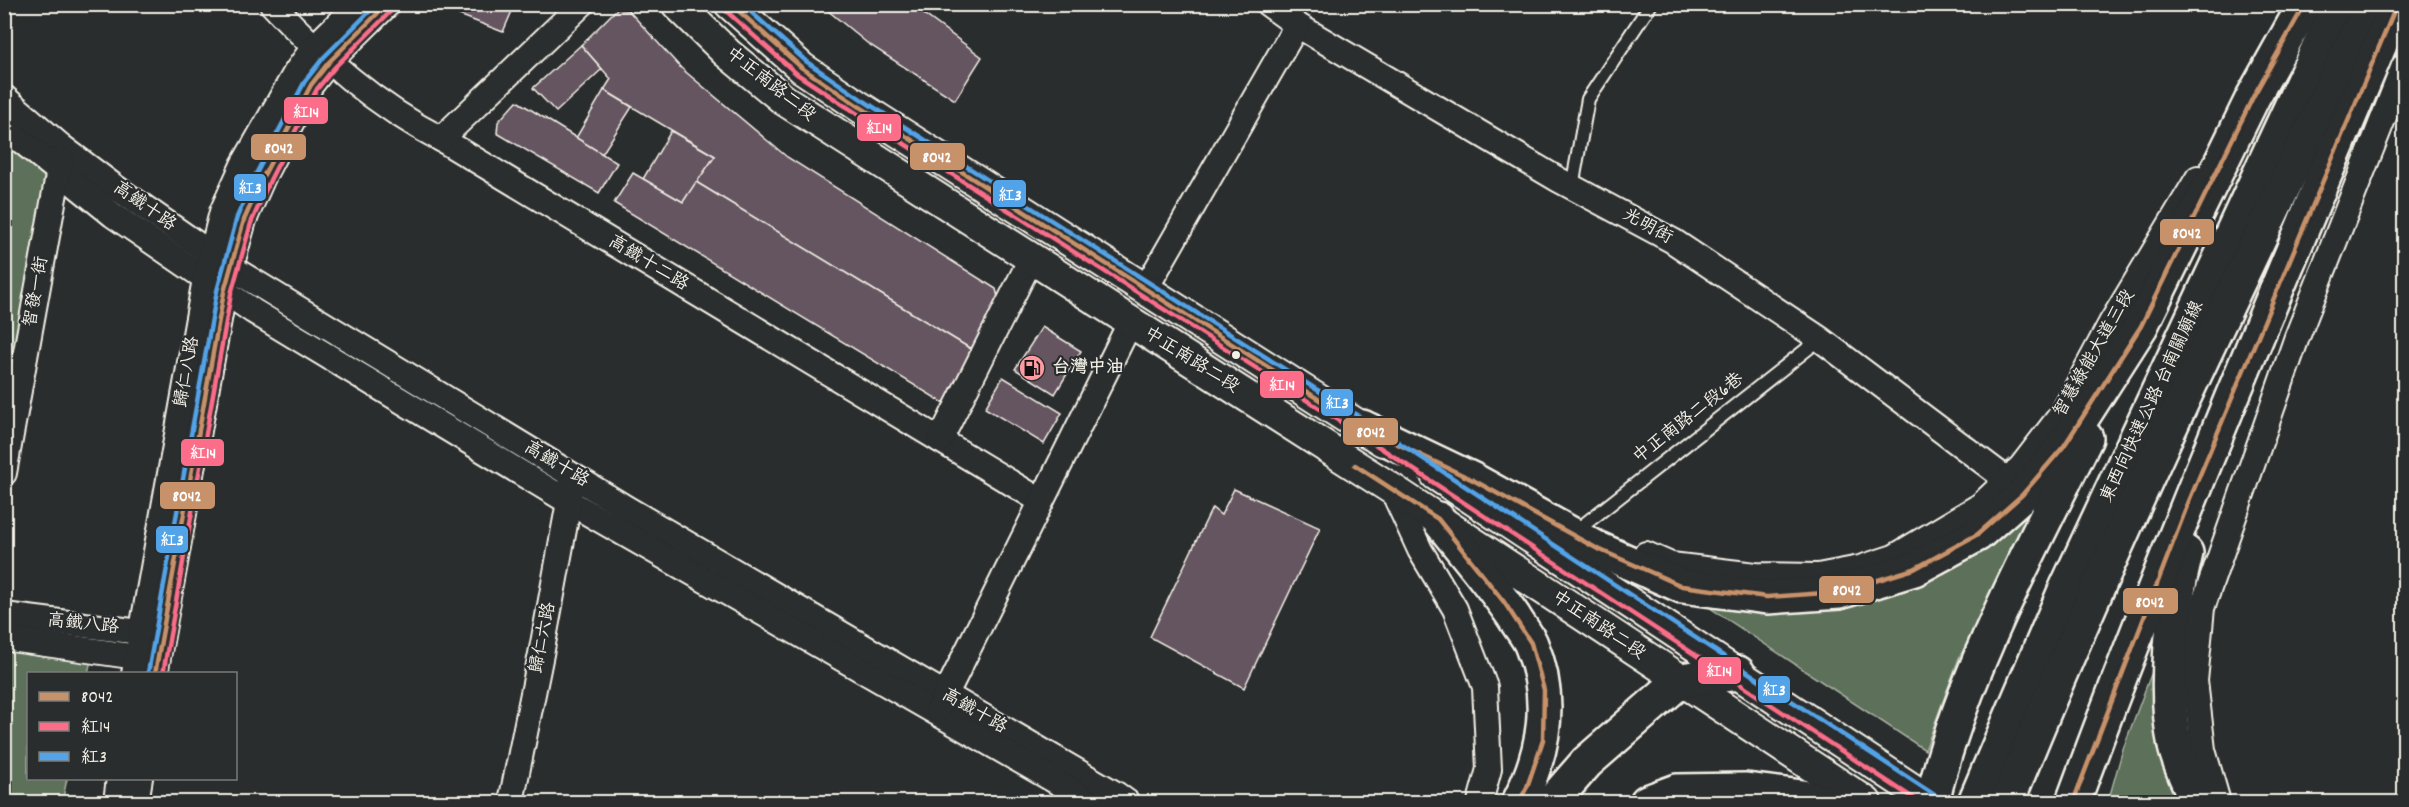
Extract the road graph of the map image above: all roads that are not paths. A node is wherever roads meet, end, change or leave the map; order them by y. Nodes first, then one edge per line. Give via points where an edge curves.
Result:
1 (272, 4) edge
2 (358, 4) edge
3 (388, 4) edge
4 (582, 4) edge
5 (677, 4) edge
6 (730, 4) edge
7 (1268, 4) edge
8 (1651, 4) edge
9 (2297, 4) edge
10 (2305, 4) edge
11 (2339, 4) edge
12 (2371, 4) edge
13 (2397, 4) edge
14 (1297, 25) junction
15 (321, 55) junction
16 (2404, 66) edge
17 (4, 97) edge
18 (4, 127) edge
19 (441, 139) junction
20 (62, 147) junction
21 (59, 172) junction
22 (1572, 187) junction
23 (210, 254) junction
24 (1031, 259) junction
25 (230, 267) junction
26 (215, 285) junction
27 (1146, 288) junction
28 (1130, 322) junction
29 (2141, 326) junction
30 (1820, 339) junction
31 (1362, 427) junction
32 (2218, 429) junction
33 (940, 440) junction
34 (4, 472) edge
35 (569, 473) junction
36 (2006, 479) junction
37 (1392, 489) junction
38 (1041, 501) junction
39 (568, 502) junction
40 (1542, 518) junction
41 (1438, 519) junction
42 (1581, 528) junction
43 (4, 615) edge
44 (151, 633) junction
45 (4, 638) edge
46 (145, 666) edge
47 (1738, 673) junction
48 (1681, 680) junction
49 (941, 705) junction
50 (119, 780) edge
51 (140, 780) edge
52 (116, 802) edge
53 (136, 802) edge
54 (511, 802) edge
55 (1089, 802) edge
56 (1127, 802) edge
57 (1480, 802) edge
58 (1519, 802) edge
59 (1552, 802) edge
60 (1647, 802) edge
61 (1823, 802) edge
62 (1866, 802) edge
63 (1932, 802) edge
64 (1975, 802) edge
65 (2007, 802) edge
66 (2073, 802) edge
67 (2197, 802) edge
68 (2218, 802) edge

1 - 15 street, 高鐵十二路
2 - 15 street, 歸仁八路
3 - 15 street, 歸仁八路
4 - 19 street
5 - 24 street, 中正南路二段 via 727,53 784,100
6 - 27 street, 中正南路二段 via 802,68
7 - 14 street, 光明街
8 - 22 lane via 1587,99
9 - 36 street, 智慧綠能大道三段 via 2064,411 2021,467
10 - 29 highway via 2253,97
11 - 64 highway, 東西向快速公路 台南關廟線 via 2064,593
12 - 65 highway, 東西向快速公路 台南關廟線 via 2097,589
13 - 32 highway
14 - 22 street, 光明街
14 - 27 street
15 - 19 street, 高鐵十二路 via 364,91
15 - 23 street, 歸仁八路 via 280,96 222,212
15 - 25 street, 歸仁八路 via 311,85 244,220
16 - 68 street via 2297,338 2202,608 2194,681 2203,750
17 - 20 street, 高鐵十路
18 - 21 street, 高鐵十路
19 - 33 street, 高鐵十二路
20 - 21 street, 智發一街
20 - 23 street, 高鐵十路
21 - 26 street, 高鐵十路
21 - 34 street, 智發一街
22 - 30 street, 光明街 via 1673,241
23 - 25 street, 高鐵十路
23 - 26 street, 歸仁八路
24 - 28 street, 中正南路二段
24 - 33 street
25 - 26 street, 歸仁八路
25 - 35 street, 高鐵十路
26 - 39 street, 高鐵十路
26 - 44 street, 歸仁八路
27 - 31 street, 中正南路二段
28 - 37 street, 中正南路二段
28 - 38 street
29 - 40 highway via 2064,446 2022,495 1978,534 1914,569 1839,592 1767,597 1682,586 1596,549
29 - 63 highway via 1987,645 1960,707
30 - 36 street, 光明街
30 - 42 lane, 中正南路二段6巷
31 - 40 highway
31 - 47 street, 中正南路二段
32 - 66 highway via 2116,683
32 - 67 highway via 2176,592 2169,693 2175,748
33 - 38 street, 高鐵十二路
35 - 39 street, 歸仁六路
35 - 49 street, 高鐵十路
36 - 42 street, 智慧綠能大道三段 via 1981,506 1894,557 1818,576 1755,575 1671,565
37 - 41 street, 中正南路二段
37 - 57 street via 1420,550 1455,609 1485,687 1488,769
38 - 49 street
39 - 49 street, 高鐵十路
39 - 54 street, 歸仁六路
40 - 42 street, 智慧綠能大道三段
41 - 48 street, 中正南路二段
41 - 58 highway via 1504,602 1534,652 1544,690 1543,740
43 - 44 street, 高鐵八路
44 - 46 street, 歸仁八路
45 - 46 street, 高鐵八路
47 - 48 highway
47 - 63 street, 中正南路二段
48 - 59 highway via 1587,762
48 - 62 street, 中正南路二段
49 - 55 street, 高鐵十路
49 - 56 street, 高鐵十路
50 - 52 street
51 - 53 street
60 - 61 highway via 1677,791 1746,790

